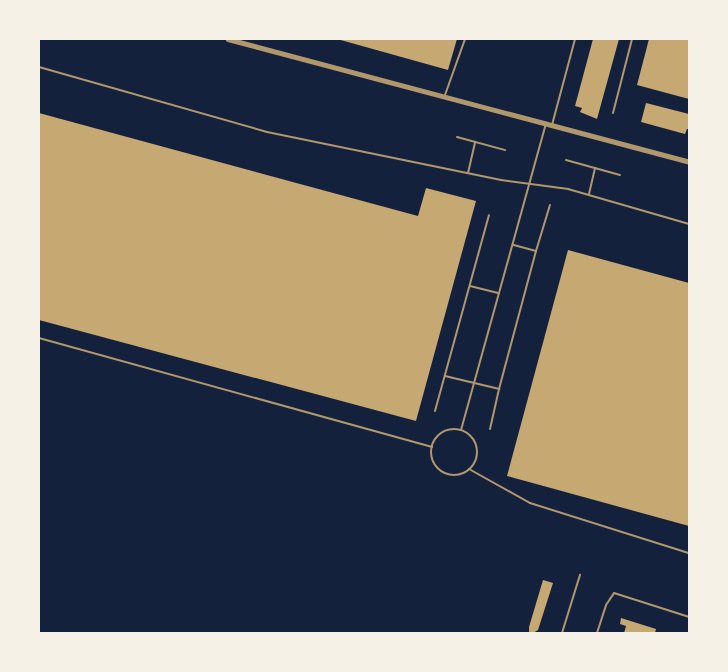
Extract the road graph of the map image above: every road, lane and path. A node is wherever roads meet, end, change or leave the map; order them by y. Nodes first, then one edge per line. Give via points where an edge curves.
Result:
1 (228, 39) edge
2 (465, 39) edge
3 (575, 39) edge
4 (632, 39) edge
5 (39, 67) edge
6 (445, 95) junction
7 (613, 113) dead end
8 (546, 123) junction
9 (552, 125) junction
10 (457, 137) dead end
11 (475, 142) junction
12 (506, 150) dead end
13 (566, 160) dead end
14 (689, 162) edge
15 (595, 168) junction
16 (468, 174) junction
17 (620, 174) dead end
18 (530, 185) junction
19 (589, 195) junction
20 (550, 205) dead end
21 (489, 215) dead end
22 (689, 224) edge
23 (513, 245) junction
24 (536, 251) junction
25 (470, 286) junction
26 (499, 293) junction
27 (39, 338) edge
28 (445, 376) junction
29 (474, 383) junction
30 (499, 389) junction
31 (435, 411) dead end
32 (490, 429) dead end
33 (461, 430) junction
34 (432, 447) junction
35 (469, 469) junction
36 (689, 553) edge
37 (580, 575) dead end
38 (689, 617) edge
39 (562, 633) edge
40 (597, 633) edge

1 - 6 street
2 - 6 lane
3 - 9 lane
4 - 7 lane
5 - 16 lane via 267,132
6 - 8 street
8 - 9 street
8 - 18 lane
9 - 14 street
10 - 11 lane
11 - 12 lane
11 - 16 lane
13 - 15 lane
15 - 17 lane
15 - 19 lane
16 - 18 lane
18 - 19 lane
18 - 23 lane
19 - 22 lane
20 - 24 lane
21 - 25 lane
23 - 24 lane
23 - 26 lane
24 - 30 lane
25 - 26 lane
25 - 28 lane
26 - 29 lane
27 - 34 lane
28 - 29 lane
28 - 31 lane
29 - 30 lane
29 - 33 lane
30 - 32 lane
33 - 34 lane via 442,432
33 - 35 lane via 470,435 477,449
34 - 35 lane via 432,458 441,471 456,474
35 - 36 lane via 530,502
37 - 39 lane
38 - 40 lane via 614,593

